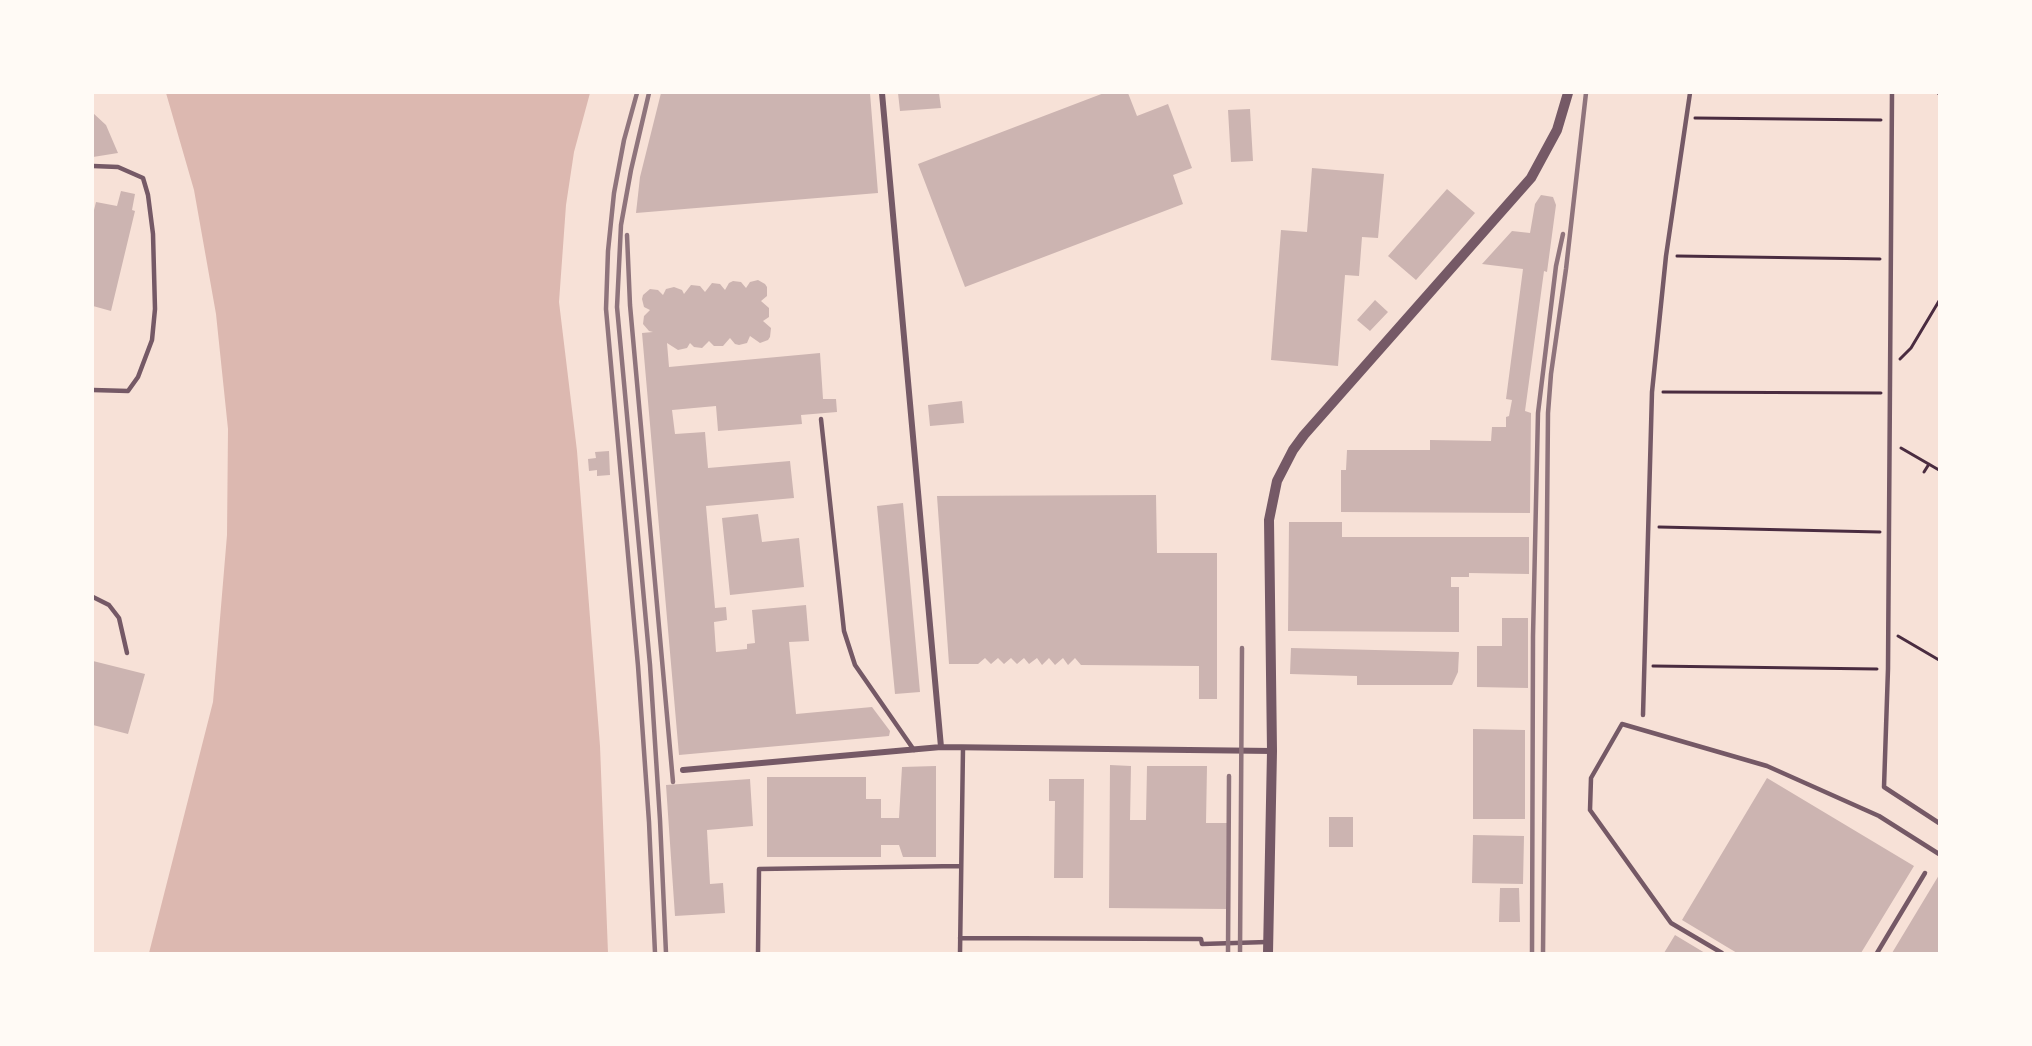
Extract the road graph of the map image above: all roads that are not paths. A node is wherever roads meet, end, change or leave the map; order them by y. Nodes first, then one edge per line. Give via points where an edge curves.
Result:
1 (882, 93) edge
2 (1568, 93) edge
3 (1690, 93) edge
4 (1892, 93) edge
5 (93, 166) edge
6 (93, 390) edge
7 (820, 419) dead end
8 (93, 597) edge
9 (127, 653) dead end
10 (1643, 715) dead end
11 (941, 747) junction
12 (963, 748) junction
13 (914, 750) junction
14 (1272, 751) junction
15 (683, 770) dead end
16 (1939, 823) edge
17 (1939, 854) edge
18 (960, 866) junction
19 (1925, 873) dead end
20 (960, 938) junction
21 (1202, 944) junction
22 (1268, 948) edge
23 (758, 953) edge
24 (960, 953) edge
25 (1202, 953) edge
26 (1722, 953) edge
27 (1877, 953) edge

1 - 11 street
2 - 14 street via 1557,130 1531,178 1304,435 1277,481 1269,520
3 - 10 lane via 1666,256 1652,392
4 - 16 lane via 1884,787
5 - 6 lane via 118,166 142,178 153,234 155,309 152,340 128,392
7 - 13 lane via 844,631 855,665
8 - 9 lane via 109,605 119,618
11 - 12 street
11 - 13 street
12 - 14 street
12 - 18 lane
13 - 15 street
14 - 22 street
17 - 26 lane via 1879,816 1767,766 1622,724 1592,778 1590,810 1671,923
18 - 20 lane
18 - 23 lane via 759,869
19 - 27 lane
20 - 21 lane via 1202,939
20 - 24 lane
21 - 22 lane
21 - 25 lane

